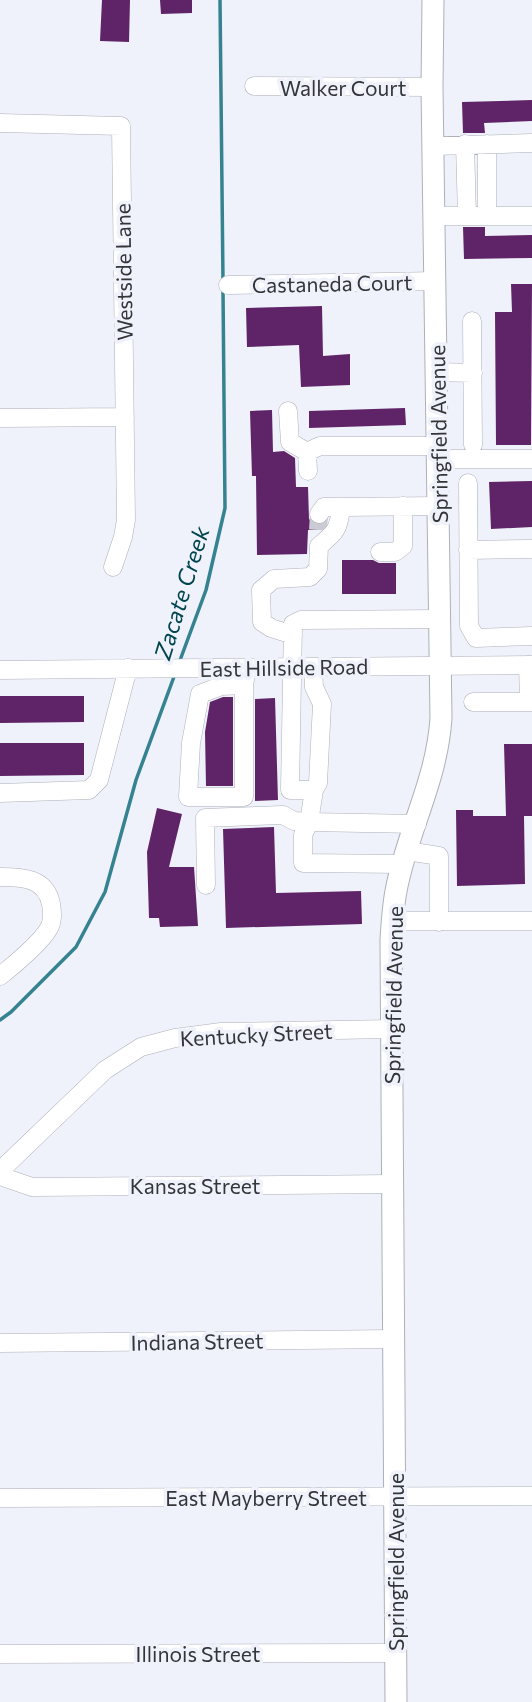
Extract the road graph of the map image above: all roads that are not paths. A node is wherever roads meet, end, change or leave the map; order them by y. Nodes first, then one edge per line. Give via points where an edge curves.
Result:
1 (433, 0) edge
2 (254, 86) dead end
3 (432, 87) junction
4 (0, 123) edge
5 (532, 143) edge
6 (465, 144) junction
7 (487, 144) junction
8 (433, 146) junction
9 (435, 216) junction
10 (467, 216) junction
11 (488, 216) junction
12 (532, 216) edge
13 (436, 281) junction
14 (228, 285) dead end
15 (472, 321) dead end
16 (437, 372) junction
17 (473, 373) junction
18 (288, 411) dead end
19 (125, 417) junction
20 (0, 418) edge
21 (473, 445) dead end
22 (307, 452) junction
23 (438, 452) junction
24 (532, 459) edge
25 (308, 471) dead end
26 (468, 483) dead end
27 (403, 506) junction
28 (439, 506) junction
29 (341, 507) junction
30 (319, 530) junction
31 (532, 549) edge
32 (468, 550) junction
33 (380, 552) dead end
34 (113, 567) dead end
35 (441, 619) junction
36 (293, 635) junction
37 (532, 636) edge
38 (441, 665) junction
39 (530, 665) edge
40 (293, 667) junction
41 (313, 667) junction
42 (128, 668) junction
43 (0, 670) edge
44 (245, 676) junction
45 (473, 702) dead end
46 (530, 702) edge
47 (314, 790) junction
48 (0, 793) edge
49 (309, 822) junction
50 (417, 824) junction
51 (405, 858) junction
52 (0, 877) edge
53 (206, 885) dead end
54 (392, 921) junction
55 (532, 921) edge
56 (439, 922) junction
57 (0, 976) edge
58 (391, 1029) junction
59 (0, 1171) edge
60 (0, 1176) edge
61 (393, 1184) junction
62 (394, 1339) junction
63 (0, 1343) edge
64 (532, 1496) edge
65 (395, 1497) junction
66 (0, 1498) edge
67 (396, 1653) junction
68 (0, 1654) edge
69 (396, 1702) edge

1 - 3 main road, Springfield Avenue
2 - 3 street, Walker Court
3 - 8 main road, Springfield Avenue
4 - 19 street, Westside Lane via 121,126
5 - 7 street
6 - 7 street
6 - 8 street
6 - 10 street
7 - 11 street
8 - 9 main road, Springfield Avenue
9 - 10 street
9 - 13 main road, Springfield Avenue
10 - 11 street
11 - 12 street
13 - 14 street, Castaneda Court
13 - 16 main road, Springfield Avenue
15 - 17 street
16 - 17 street
16 - 23 main road, Springfield Avenue
17 - 21 street
18 - 22 street via 290,442
19 - 20 street
19 - 34 street, Westside Lane via 126,520
22 - 23 street via 320,446
22 - 25 street
23 - 24 street
23 - 28 main road, Springfield Avenue
26 - 32 street
27 - 28 street
27 - 29 street
27 - 33 street via 403,546 395,552
28 - 35 main road, Springfield Avenue
29 - 30 street via 324,506
29 - 30 street via 334,533
30 - 36 street via 318,569 310,577 274,579 261,590 262,622
31 - 32 street
32 - 37 street via 469,626 476,638
35 - 36 street via 301,620 293,624
35 - 38 main road, Springfield Avenue
36 - 40 street
38 - 39 street, East Hillside Road
38 - 41 street, East Hillside Road
38 - 50 main road, Springfield Avenue via 440,736
39 - 46 street
40 - 41 street, East Hillside Road
40 - 44 street, East Hillside Road
40 - 47 street via 290,790
41 - 47 street via 314,687 322,704
42 - 43 street, East Hillside Road
42 - 44 street, East Hillside Road via 207,668
42 - 48 street via 99,780 89,790
44 - 44 street via 244,796 188,797 200,694
45 - 46 street
47 - 49 street
49 - 50 street
49 - 51 street via 303,835 303,863
49 - 53 street via 283,815 205,818
50 - 51 main road, Springfield Avenue
51 - 54 main road, Springfield Avenue
51 - 56 street via 439,856
52 - 57 street via 39,883 49,895 52,910 50,927
54 - 56 street
54 - 58 main road, Springfield Avenue
55 - 56 street
58 - 59 street, Kentucky Street via 221,1032 141,1047 105,1070
58 - 61 main road, Springfield Avenue
60 - 61 street, Kansas Street via 32,1187
61 - 62 main road, Springfield Avenue
62 - 63 street, Indiana Street
62 - 65 main road, Springfield Avenue
64 - 65 street, East Mayberry Street
65 - 66 street, East Mayberry Street
65 - 67 main road, Springfield Avenue
67 - 68 street, Illinois Street
67 - 69 main road, Springfield Avenue

